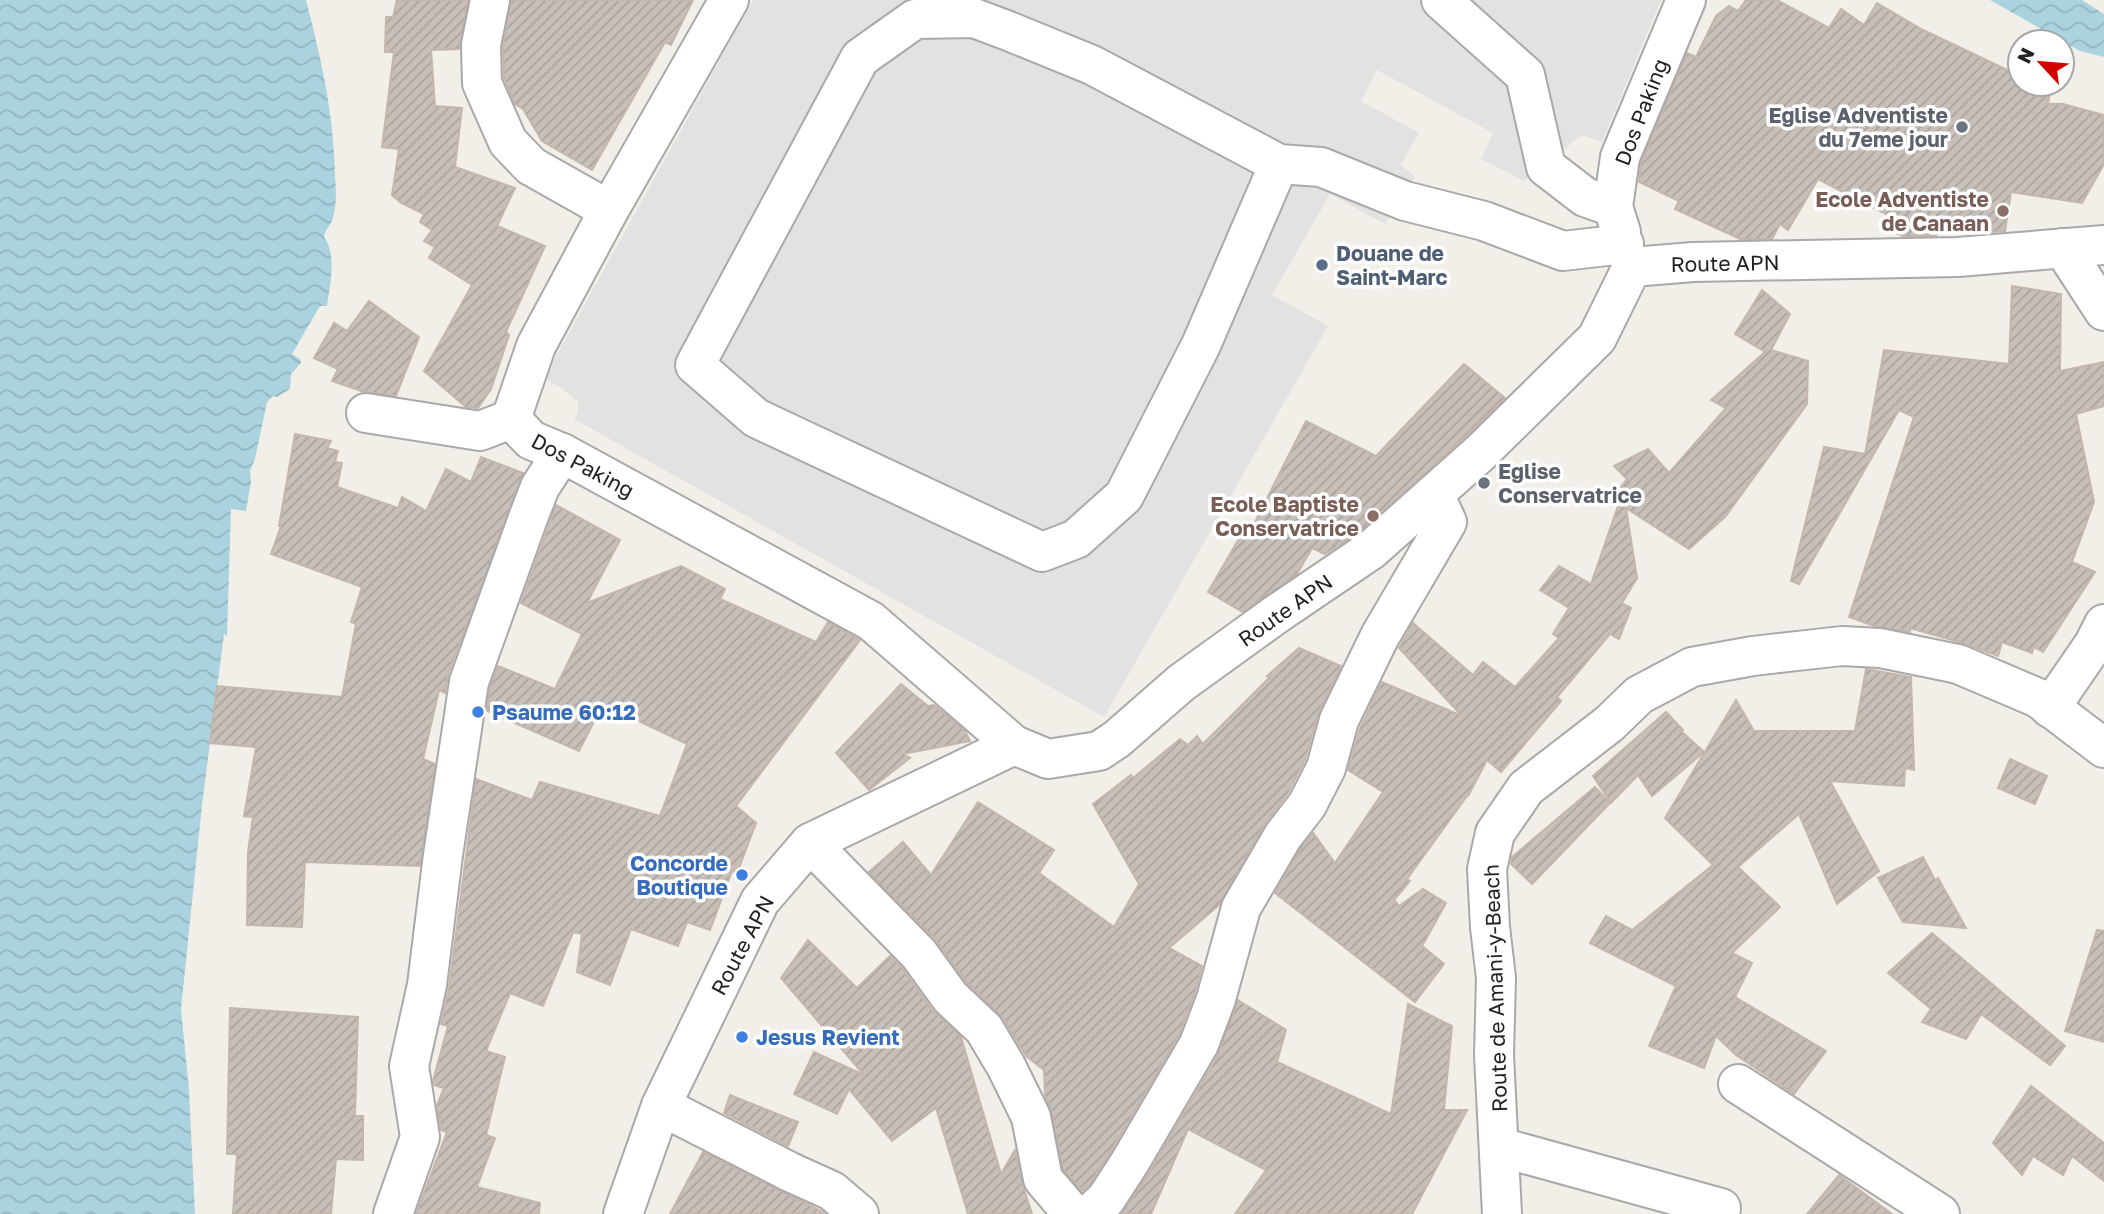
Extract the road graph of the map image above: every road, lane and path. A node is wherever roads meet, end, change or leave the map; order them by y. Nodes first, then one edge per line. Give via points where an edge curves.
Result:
1 (490, 0) edge
2 (729, 0) edge
3 (1441, 0) edge
4 (1686, 0) edge
5 (1279, 163) junction
6 (1613, 207) junction
7 (609, 211) junction
8 (2104, 245) edge
9 (2063, 248) junction
10 (1628, 255) junction
11 (2104, 311) edge
12 (366, 413) dead end
13 (511, 419) junction
14 (562, 453) junction
15 (1434, 495) junction
16 (2104, 624) edge
17 (2050, 708) junction
18 (1014, 745) junction
19 (2104, 748) edge
20 (810, 843) junction
21 (1738, 1084) dead end
22 (661, 1106) junction
23 (1500, 1147) junction
24 (1720, 1208) dead end
25 (393, 1214) edge
26 (623, 1214) edge
27 (859, 1214) edge
28 (1073, 1214) edge
29 (1090, 1214) edge
30 (1502, 1214) edge
31 (1940, 1214) edge

1 - 7 street via 481,45 482,83 508,142 531,166
2 - 7 street, Dos Paking
3 - 6 street via 1525,75 1546,167 1585,197
4 - 6 street, Dos Paking via 1620,157
5 - 5 street via 1201,345 1124,496 1076,539 1042,552 756,418 695,365 859,58 915,19 974,18 1018,35 1093,65
5 - 10 street via 1321,167 1405,201 1484,221 1563,251
6 - 10 street, Dos Paking
7 - 13 street, Dos Paking via 536,346
8 - 9 street, Route APN
9 - 10 street, Route APN via 1958,257 1693,262
9 - 11 street
10 - 15 street, Route APN via 1597,338
12 - 13 street via 480,431
13 - 14 street, Dos Paking via 531,440
14 - 18 street, Dos Paking via 870,621
14 - 25 street via 540,487 470,682 427,985 409,1066 420,1137
15 - 18 street, Route APN via 1371,550 1181,683 1099,751 1048,759
15 - 29 street via 1447,522 1368,660 1339,720 1326,768 1307,806 1283,836 1241,908 1199,1044 1118,1181
16 - 17 street
17 - 19 street, Route de Amani-y-Beach
17 - 23 street, Route de Amani-y-Beach via 2038,698 1958,664 1880,648 1842,646 1692,667 1639,695 1526,788 1496,833 1487,869 1496,978 1494,1055
18 - 20 street, Route APN
20 - 22 street, Route APN via 760,901
20 - 28 street via 919,954 950,997 984,1029 1031,1117 1043,1179
21 - 31 street
22 - 26 street, Route APN
22 - 27 street via 832,1191
23 - 24 street
23 - 30 street, Route de Amani-y-Beach

